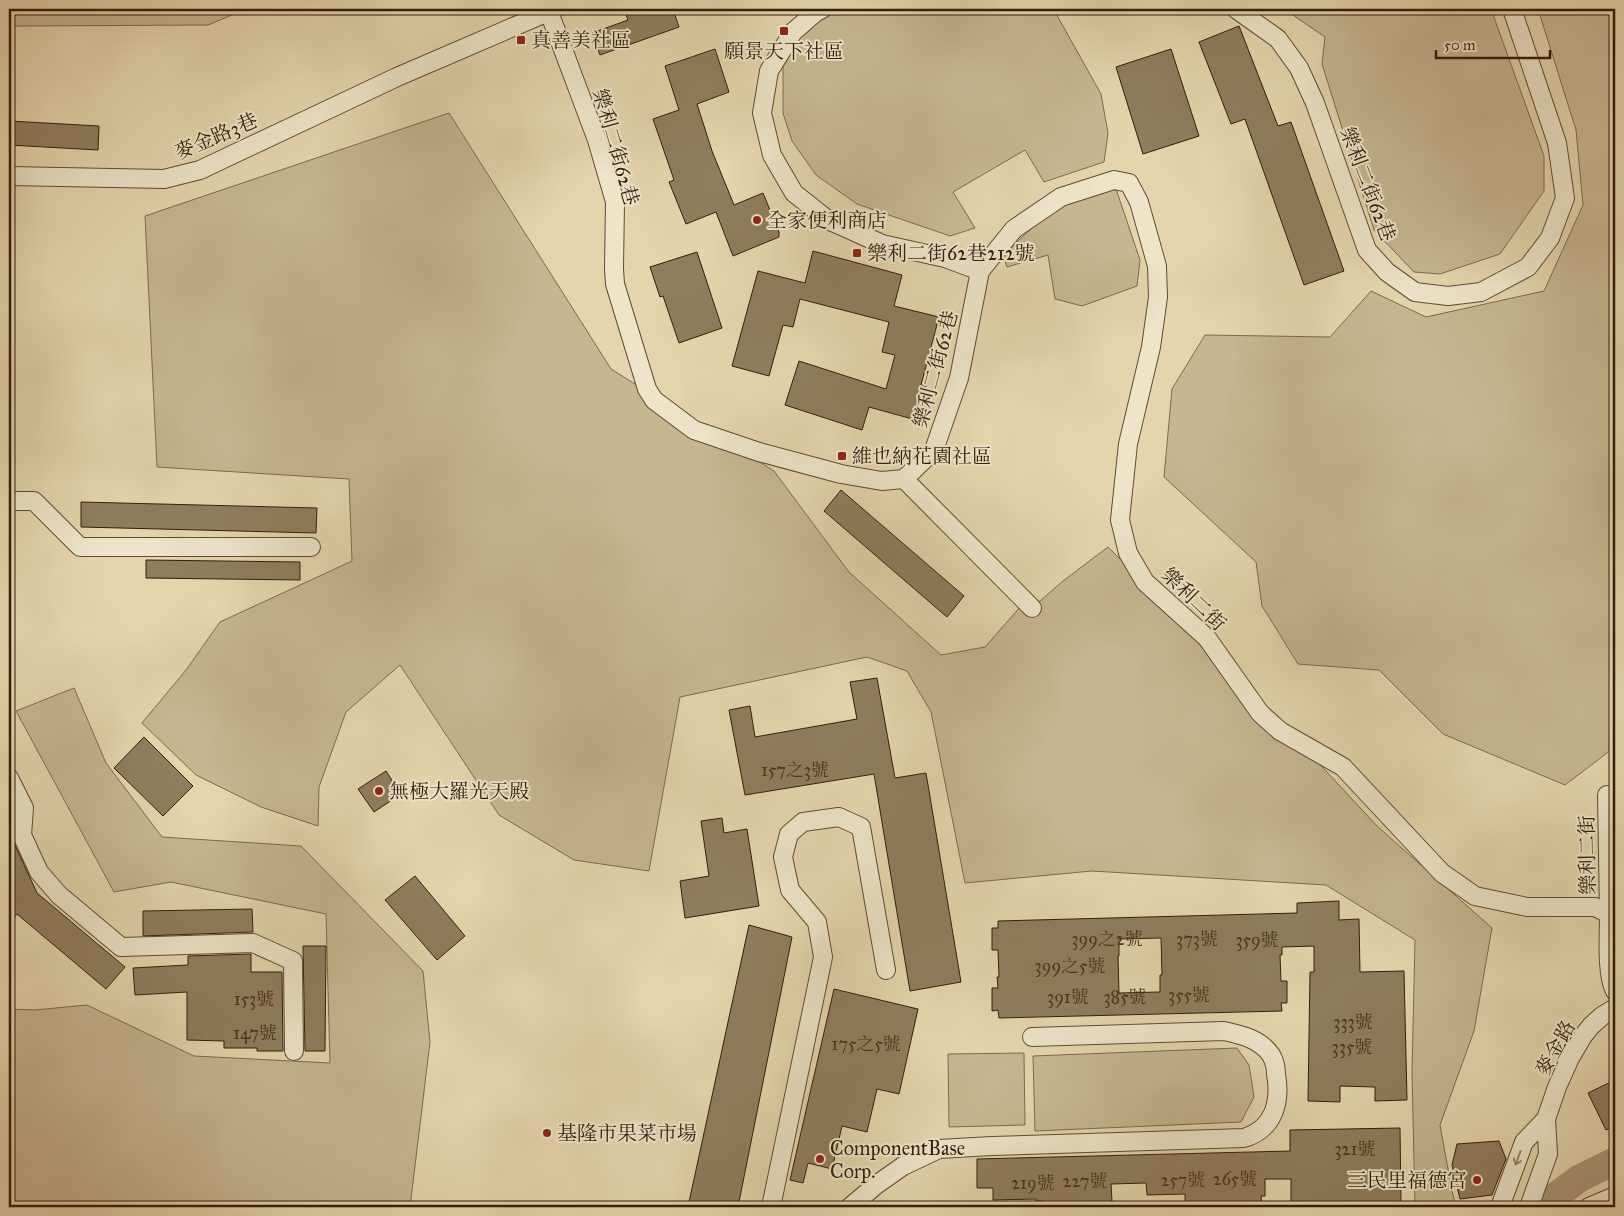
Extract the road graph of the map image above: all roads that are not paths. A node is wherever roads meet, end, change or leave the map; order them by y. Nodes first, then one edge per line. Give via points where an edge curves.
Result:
1 (822, 9) edge
2 (1236, 9) edge
3 (1512, 9) edge
4 (552, 10) edge
5 (397, 77) joint
6 (9, 176) edge
7 (980, 271) junction
8 (904, 479) junction
9 (9, 501) edge
10 (311, 547) dead end
11 (1032, 608) dead end
12 (9, 778) edge
13 (1607, 795) dead end
14 (1609, 914) junction
15 (886, 970) dead end
16 (1615, 991) edge
17 (1615, 1008) edge
18 (1032, 1037) dead end
19 (294, 1052) dead end
20 (1546, 1119) junction
21 (1615, 1196) edge
22 (771, 1207) edge
23 (850, 1207) edge
24 (1500, 1207) edge
25 (1529, 1207) edge
26 (1590, 1207) edge

1 - 7 street via 793,32 770,71 762,113 772,155 794,193 828,220 882,244 945,258
2 - 3 street, 樂利二街62巷 via 1278,39 1299,68 1315,103 1367,250 1387,272 1415,292 1448,296 1481,292 1528,267 1550,238 1565,198 1556,143
4 - 5 street, 樂利二街62巷
4 - 8 street, 樂利二街62巷 via 615,202 616,284 647,389 654,400 694,430 759,452 841,474 882,481
5 - 6 street, 麥金路3巷 via 200,170 164,179
7 - 8 street, 樂利二街62巷 via 959,378 934,450
7 - 14 street, 樂利二街 via 1014,229 1061,197 1114,180 1129,183 1139,202 1157,266 1158,297 1128,444 1120,520 1128,553 1145,582 1207,638 1260,713 1280,731 1344,767 1442,873 1475,896 1527,907 1594,907
8 - 11 street
9 - 10 street via 34,501 80,547
12 - 19 street via 24,808 22,835 39,872 59,895 122,947 253,943 292,961
13 - 14 street, 樂利二街
14 - 16 street, 樂利二街 via 1610,974
15 - 22 street via 861,827 839,817 803,822 788,834 783,858 790,890 818,922 822,957
17 - 20 street, 麥金路 via 1602,1016 1583,1036 1560,1080
18 - 23 street via 1224,1031 1242,1035 1265,1048 1272,1057 1278,1086 1277,1101 1266,1126 1254,1136 1244,1138 940,1149 903,1166
20 -> 24 street, 麥金路 via 1524,1142
20 - 25 street, 麥金路 via 1548,1154
21 - 26 street

